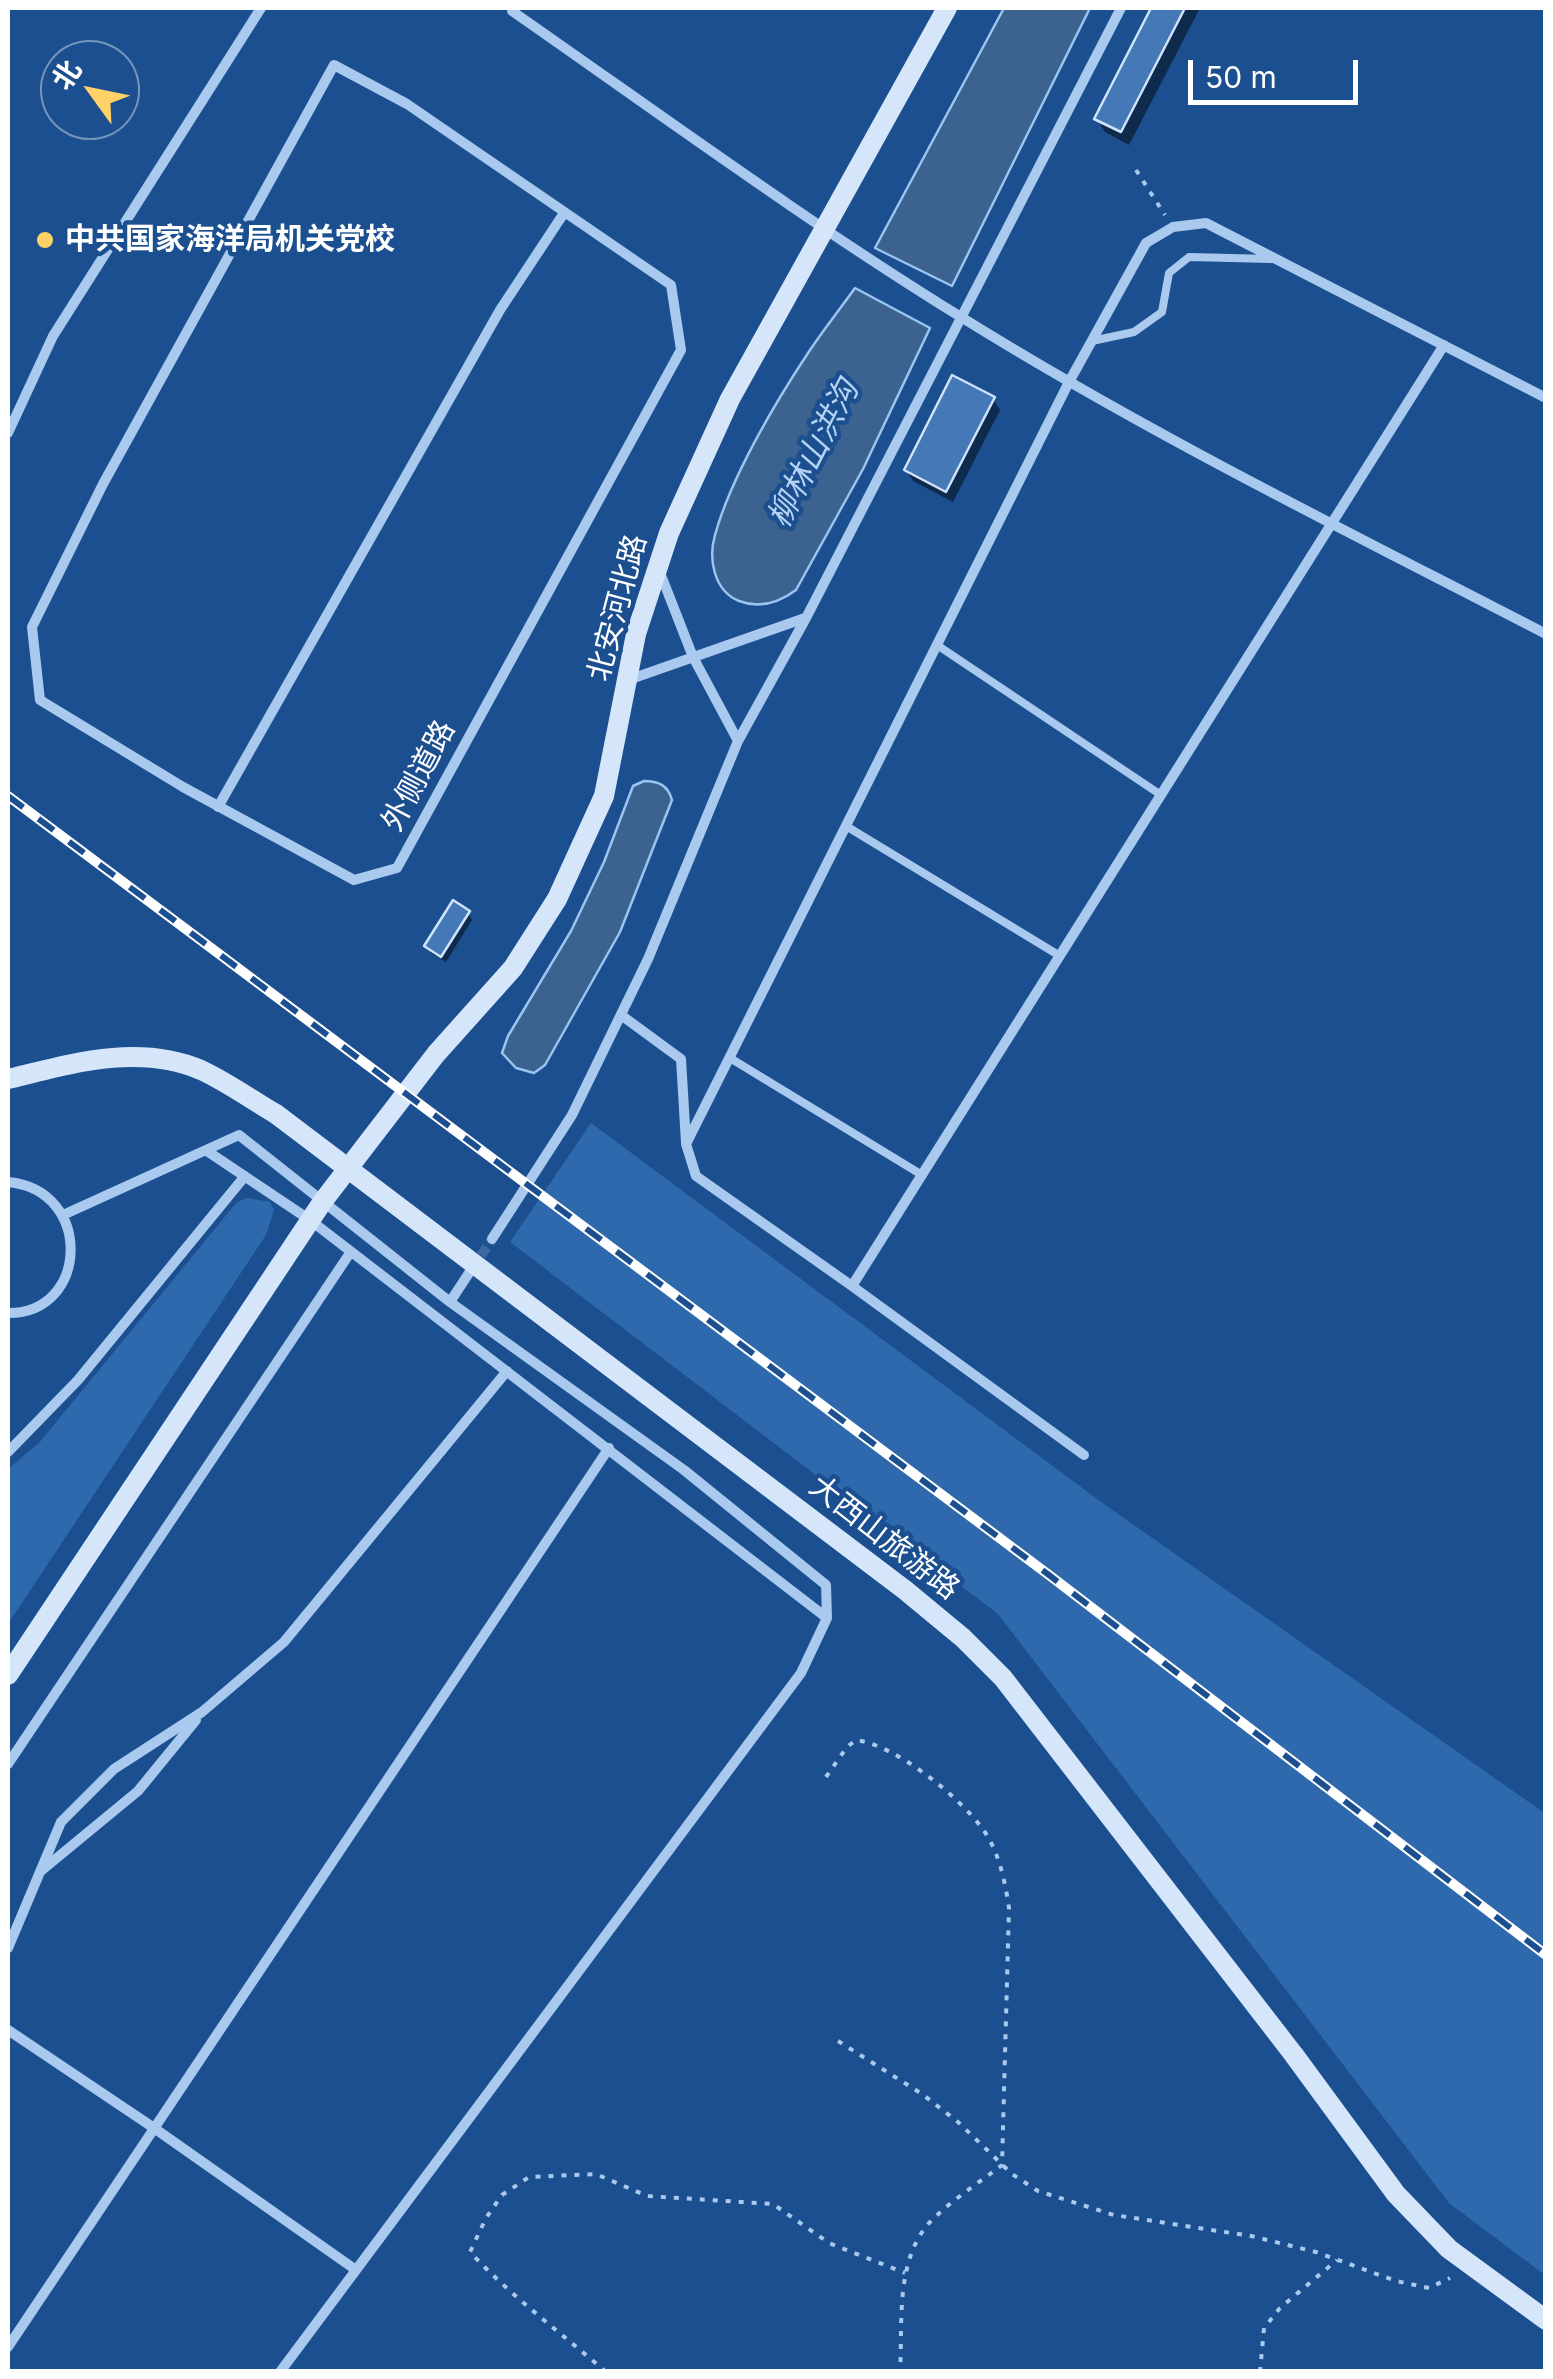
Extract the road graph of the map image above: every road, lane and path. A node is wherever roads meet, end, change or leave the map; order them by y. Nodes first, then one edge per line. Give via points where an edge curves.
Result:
1 (261, 8) edge
2 (946, 8) edge
3 (1120, 8) edge
4 (512, 11) dead end
5 (1136, 170) dead end
6 (564, 213) junction
7 (1173, 227) junction
8 (824, 228) junction
9 (1277, 259) junction
10 (960, 317) junction
11 (1092, 340) junction
12 (1444, 345) junction
13 (1069, 382) junction
14 (1546, 398) edge
15 (8, 432) edge
16 (1332, 523) junction
17 (656, 564) junction
18 (806, 618) junction
19 (1546, 634) edge
20 (937, 645) junction
21 (693, 657) junction
22 (627, 680) junction
23 (738, 741) junction
24 (1161, 795) junction
25 (218, 807) junction
26 (846, 826) junction
27 (1060, 956) junction
28 (621, 1015) junction
29 (730, 1058) junction
30 (8, 1080) edge
31 (686, 1144) junction
32 (208, 1151) junction
33 (348, 1168) junction
34 (922, 1174) junction
35 (245, 1176) junction
36 (8, 1182) edge
37 (323, 1201) junction
38 (63, 1215) junction
39 (310, 1220) junction
40 (492, 1238) tunnel mouth
41 (350, 1253) junction
42 (470, 1273) tunnel mouth
43 (852, 1286) junction
44 (450, 1302) junction
45 (8, 1313) edge
46 (506, 1371) junction
47 (609, 1448) junction
48 (8, 1452) edge
49 (1084, 1455) dead end
50 (827, 1618) junction
51 (8, 1675) edge
52 (202, 1712) junction
53 (8, 1764) edge
54 (826, 1777) dead end
55 (36, 1875) junction
56 (8, 1948) edge
57 (8, 2030) edge
58 (838, 2041) dead end
59 (154, 2128) junction
60 (1002, 2165) junction
61 (1338, 2260) junction
62 (1472, 2268) junction
63 (356, 2270) junction
64 (905, 2273) junction
65 (1546, 2320) edge
66 (8, 2347) edge
67 (280, 2372) edge
68 (606, 2372) edge
69 (900, 2372) edge
70 (1260, 2372) edge

1 - 15 street via 53,336
2 - 8 street, 北安河北路
3 - 10 street
4 - 8 street
5 - 7 path
6 - 25 street via 500,310
6 - 25 street, 外侧道路 via 670,286 681,350 398,868 354,880
6 - 25 street, 外侧道路 via 407,104 334,65 32,628 40,700
7 - 9 street via 1206,223
7 - 11 street via 1146,242
8 - 10 street
8 - 17 street, 北安河北路 via 730,399
9 - 11 lane via 1188,257 1168,273 1162,312 1134,332
9 - 12 street
10 - 13 street
10 - 18 street
11 - 13 street
12 - 14 street
12 - 16 street
13 - 16 street
13 - 20 street
16 - 19 street
16 - 24 street
17 - 21 street
17 - 22 street, 北安河北路
18 - 21 street
18 - 23 street
20 - 24 lane
20 - 26 street
21 - 22 street
21 - 23 street
22 - 33 street, 北安河北路 via 604,796 558,899 513,968
23 - 28 street
24 - 27 street
26 - 27 lane
26 - 29 street
27 - 34 street
28 - 31 street via 681,1059
28 - 40 street via 572,1114
29 - 31 street
29 - 34 lane
30 - 33 street, 大西山旅游路 via 86,1060 147,1056 200,1070 276,1114
31 - 43 street via 696,1176
32 - 35 street
32 - 37 street via 239,1135
32 - 38 street
33 - 37 street, 北安河北路
33 - 62 street, 大西山旅游路 via 963,1638 1003,1678 1396,2194
34 - 43 street
35 - 39 street
35 - 48 street via 78,1380
36 - 38 street via 32,1187
37 - 39 street, 北安河北路
37 - 44 street
38 - 45 street via 71,1235 65,1278 35,1307
39 - 41 street
39 - 51 street, 北安河北路
41 - 46 street
41 - 53 street
42 - 44 street
43 - 49 street
44 - 50 street via 684,1470 826,1585
46 - 47 street
46 - 52 street via 284,1642
47 - 50 street
47 - 59 street
50 - 63 street via 801,1673
52 - 55 street via 138,1790
52 - 55 street via 114,1768 61,1822
54 - 60 path via 856,1740 875,1742 936,1782 982,1828 1003,1870 1009,1908
55 - 56 street
57 - 59 street
58 - 60 path via 922,2094
59 - 63 street
59 - 66 street
60 - 61 path via 1038,2191 1114,2216 1251,2236
60 - 64 path via 934,2218
61 - 62 path via 1429,2288
61 - 70 path via 1264,2328
62 - 65 street, 大西山旅游路
63 - 67 street
64 - 68 path via 829,2244 773,2204 646,2196 596,2174 528,2176 502,2195 470,2252
64 - 69 path

